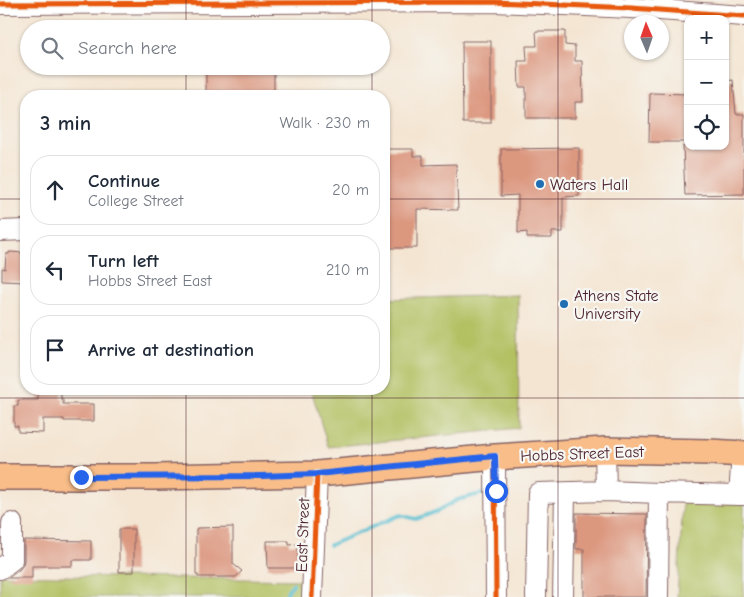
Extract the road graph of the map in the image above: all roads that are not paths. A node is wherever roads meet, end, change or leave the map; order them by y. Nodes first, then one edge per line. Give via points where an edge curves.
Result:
1 (324, 1) edge
2 (29, 2) edge
3 (0, 4) edge
4 (744, 16) edge
5 (20, 230) edge
6 (0, 231) edge
7 (605, 450) junction
8 (743, 454) edge
9 (495, 456) junction
10 (317, 474) junction
11 (0, 477) edge
12 (606, 491) junction
13 (566, 493) junction
14 (659, 493) junction
15 (742, 495) edge
16 (12, 523) dead end
17 (0, 569) edge
18 (312, 597) edge
19 (496, 597) edge
20 (536, 597) edge
21 (563, 597) edge
22 (658, 597) edge

1 - 2 street
1 - 4 street via 495,2
2 - 3 street
5 - 6 street
7 - 8 main road, Hobbs Street East
7 - 9 main road, Hobbs Street East
7 - 12 street
8 - 15 street
9 - 10 main road, Hobbs Street East
9 - 19 street
10 - 11 main road, Hobbs Street East
10 - 18 street, East Street
12 - 13 street
12 - 14 street
13 - 20 street via 538,493
13 - 21 street
14 - 15 street
14 - 22 street
16 - 17 street via 12,560

